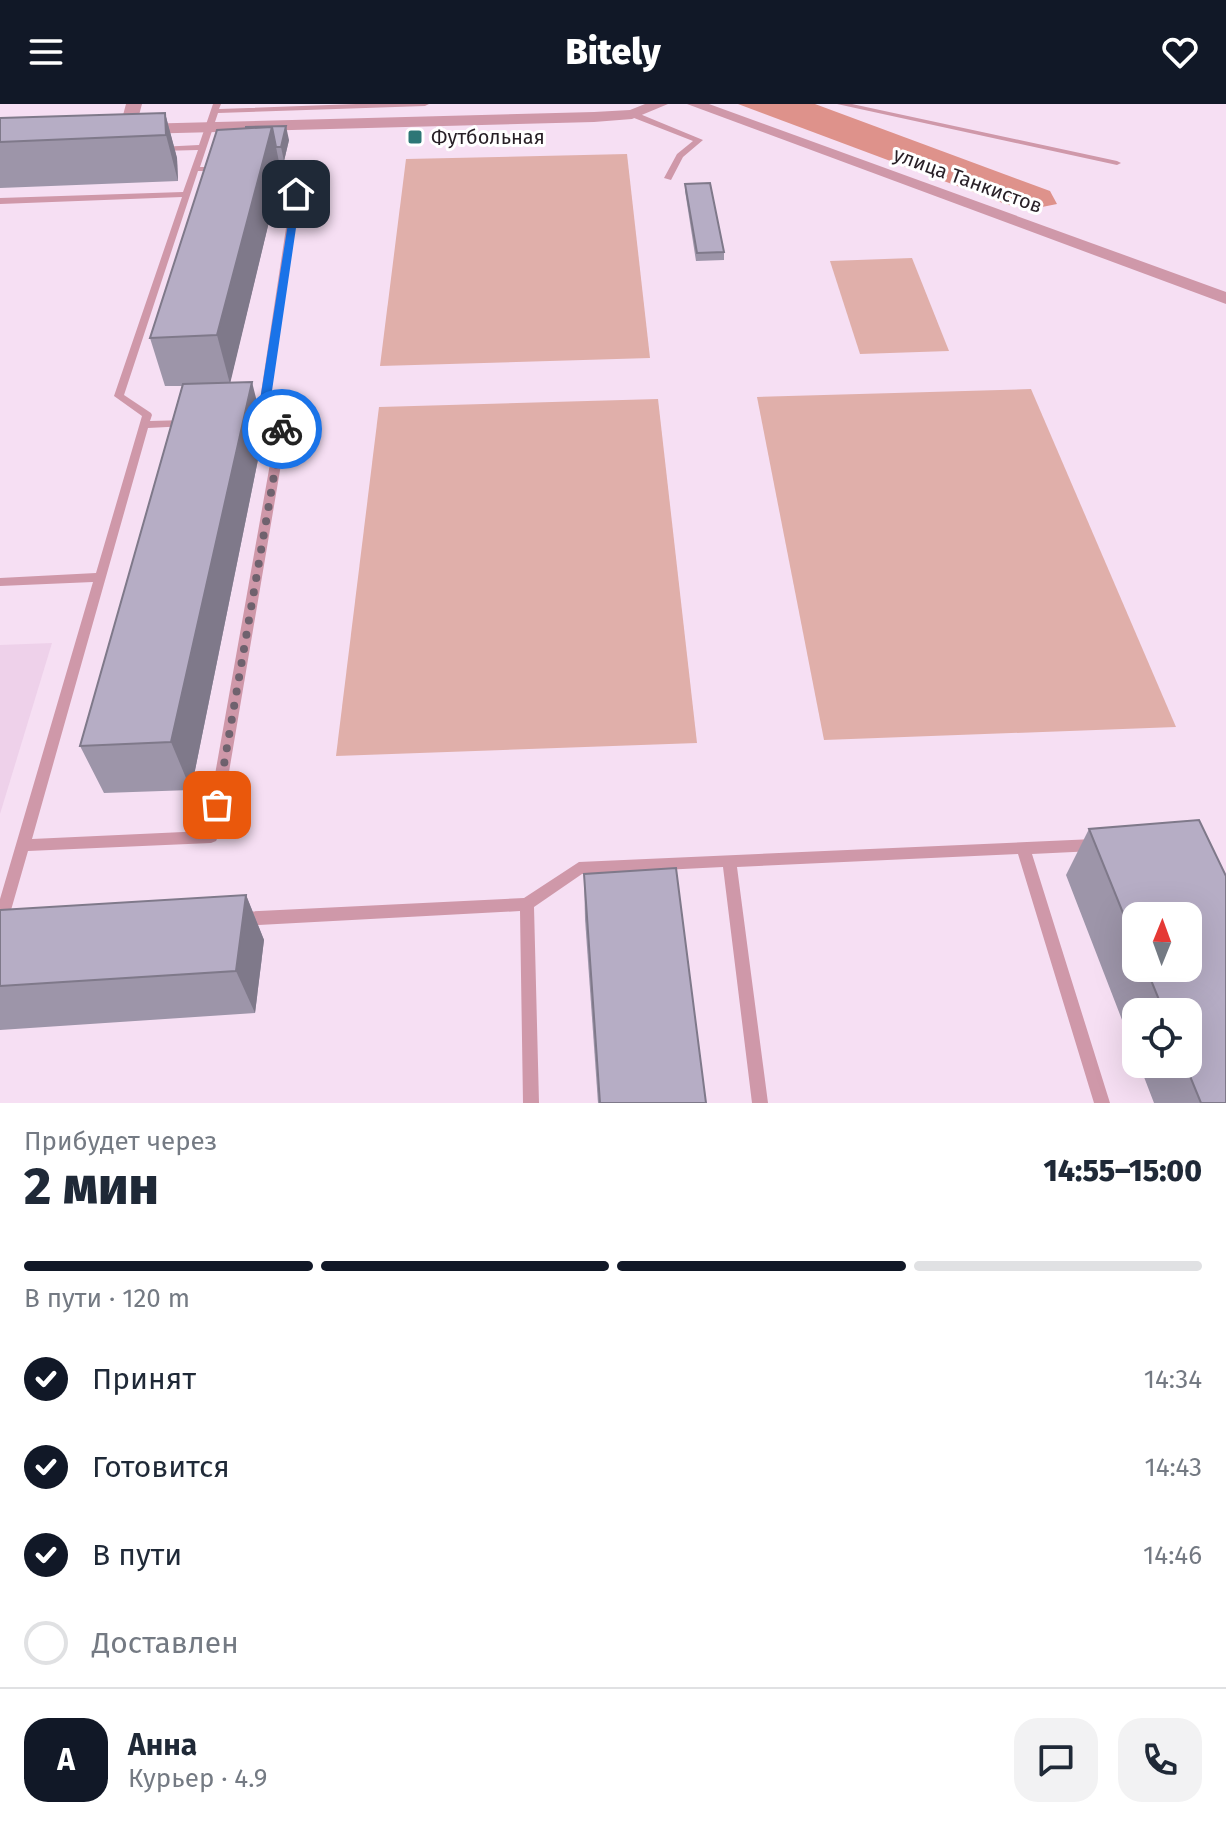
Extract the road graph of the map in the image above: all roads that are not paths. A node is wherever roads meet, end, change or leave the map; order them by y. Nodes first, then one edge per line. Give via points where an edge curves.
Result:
1 (134, 104) edge
2 (425, 104) edge
3 (660, 104) edge
4 (695, 104) edge
5 (841, 104) edge
6 (213, 114) edge
7 (632, 114) junction
8 (203, 147) junction
9 (140, 150) edge
10 (1117, 163) dead end
11 (255, 167) edge
12 (225, 168) edge
13 (195, 169) junction
14 (668, 178) dead end
15 (187, 194) junction
16 (4, 201) edge
17 (0, 215) edge
18 (1226, 298) edge
19 (262, 419) junction
20 (248, 420) edge
21 (203, 422) edge
22 (144, 425) junction
23 (99, 577) junction
24 (0, 582) edge
25 (1117, 844) edge
26 (23, 845) junction
27 (1023, 848) junction
28 (729, 861) junction
29 (527, 904) junction
30 (224, 920) edge
31 (0, 924) edge
32 (531, 1103) edge
33 (760, 1103) edge
34 (1102, 1103) edge

1 - 6 street via 119,130
2 - 6 lane
3 - 7 street
4 - 18 street, улица Танкистов
5 - 10 lane
6 - 7 street
6 - 8 lane
7 - 14 lane via 699,140 680,156
8 - 9 lane
8 - 13 lane
11 - 19 lane via 300,166
12 - 13 lane
13 - 15 lane
15 - 16 lane
15 - 22 lane via 119,396 147,415
16 - 17 lane
19 - 20 lane
19 - 26 lane via 282,429 211,837
21 - 22 lane
22 - 23 lane
23 - 24 lane
23 - 26 lane
25 - 27 lane
26 - 31 lane
27 - 28 lane
27 - 34 lane
28 - 29 lane via 579,868
28 - 33 lane
29 - 30 lane
29 - 32 lane

